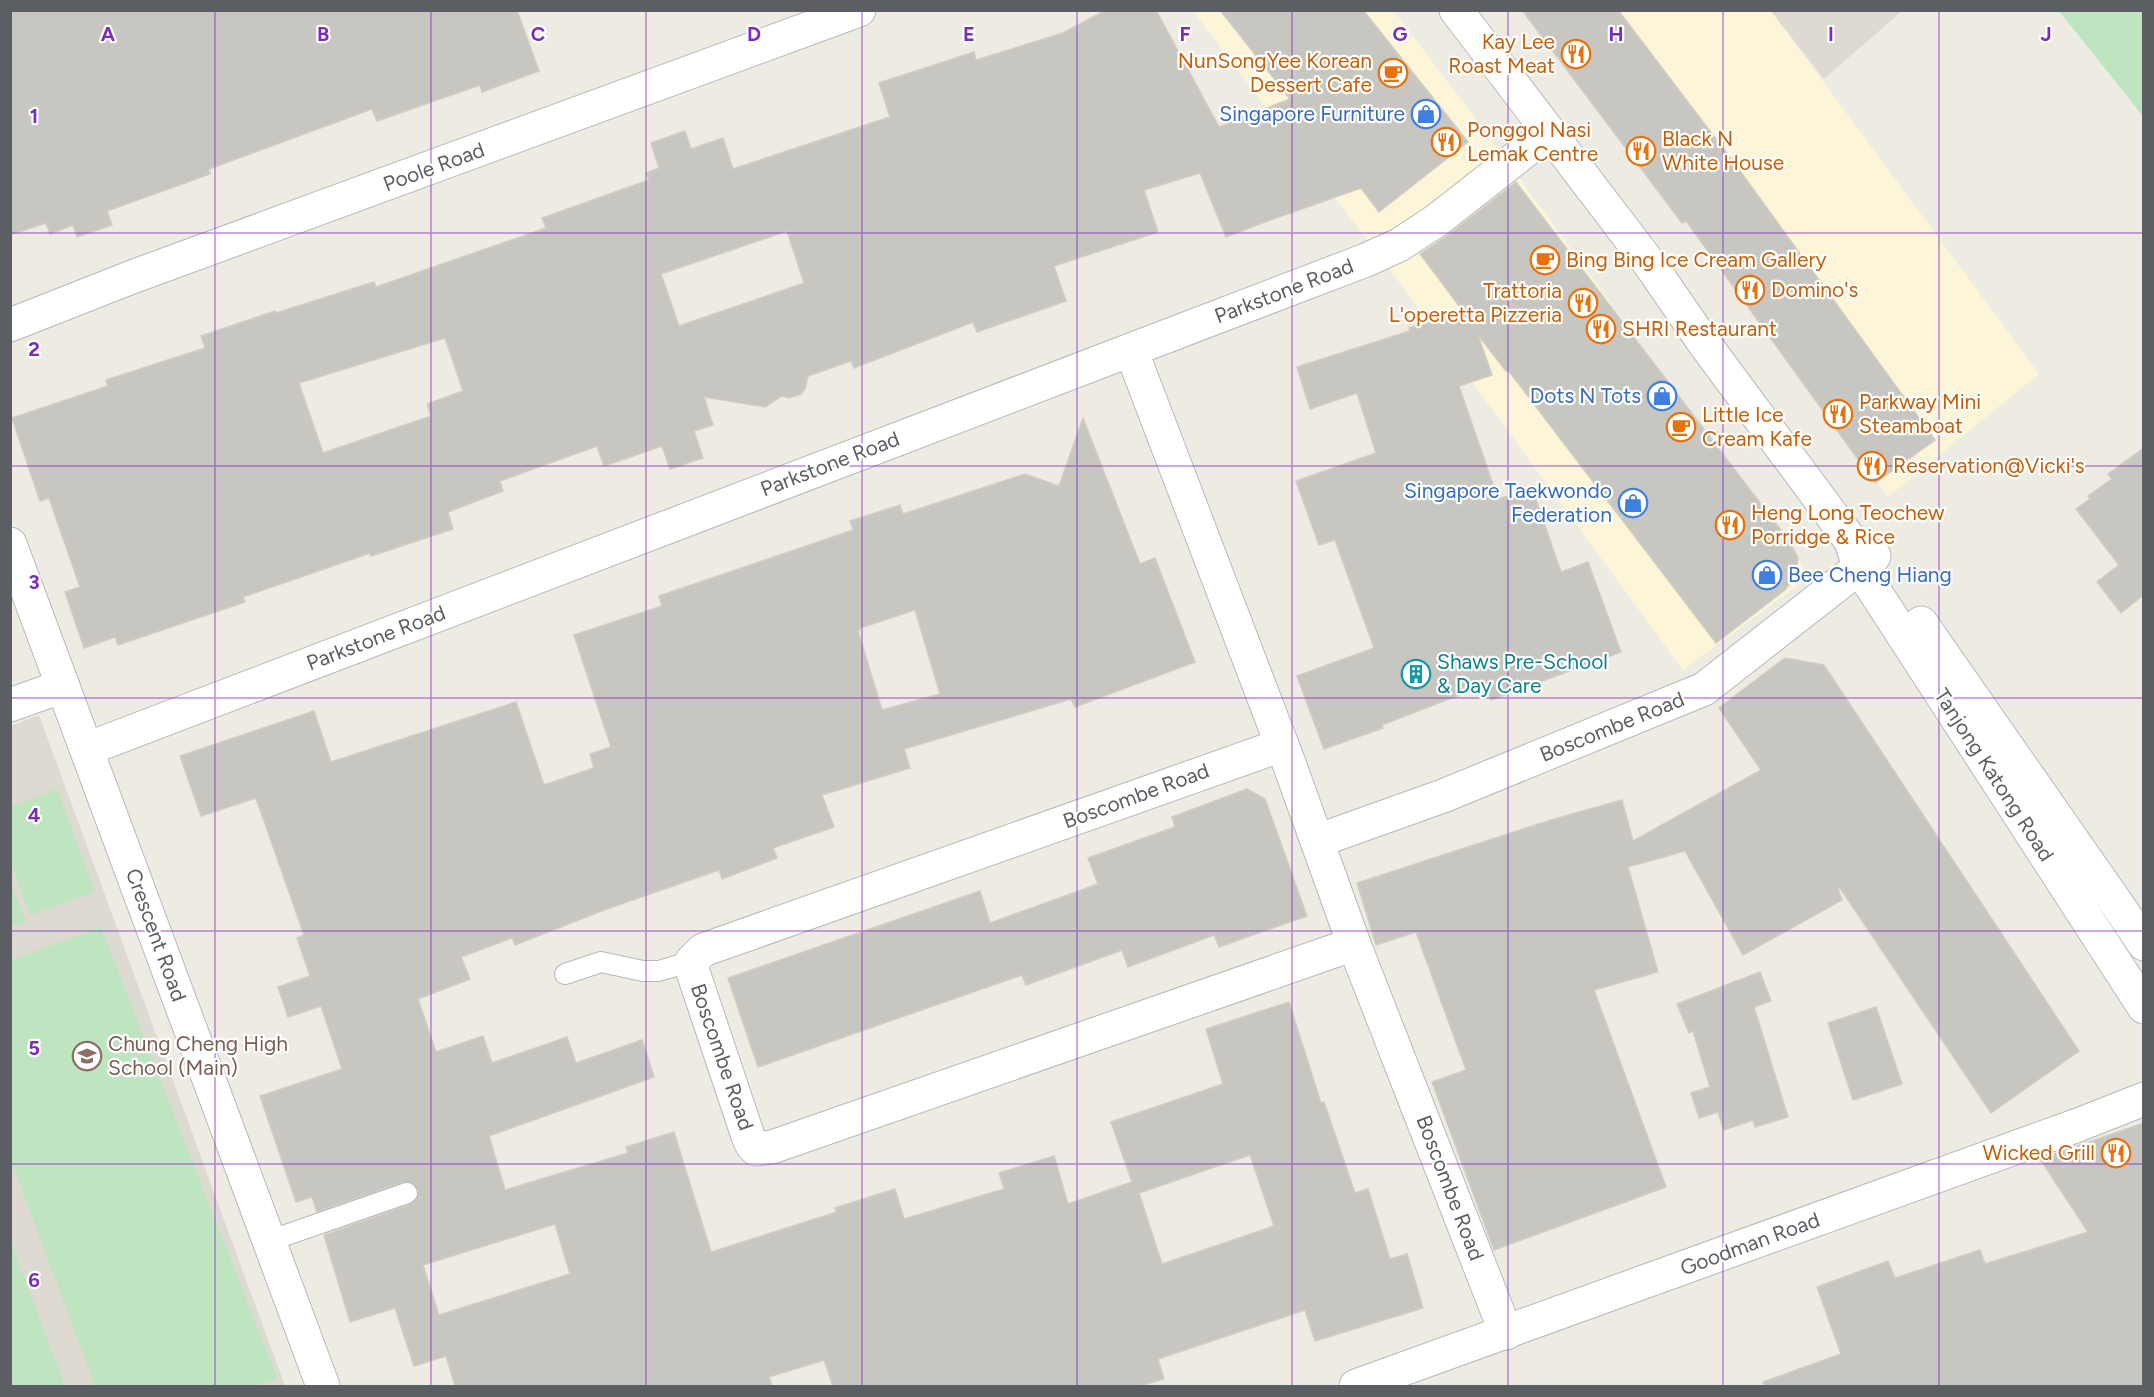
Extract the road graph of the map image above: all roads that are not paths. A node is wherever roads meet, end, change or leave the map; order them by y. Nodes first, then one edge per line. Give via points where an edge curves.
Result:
1 (859, 10) edge
2 (1456, 10) edge
3 (1548, 133) junction
4 (10, 325) edge
5 (1131, 350) junction
6 (10, 544) edge
7 (1861, 555) junction
8 (63, 686) junction
9 (10, 705) edge
10 (1282, 745) junction
11 (87, 749) junction
12 (1317, 841) junction
13 (1354, 944) junction
14 (2144, 944) edge
15 (692, 961) junction
16 (565, 974) dead end
17 (2144, 1007) edge
18 (2144, 1099) edge
19 (407, 1193) dead end
20 (269, 1241) junction
21 (1506, 1333) junction
22 (323, 1386) edge
23 (1356, 1386) edge

1 - 4 street, Poole Road
2 - 3 street, Tanjong Katong Road
3 - 5 street, Parkstone Road via 1399,245
3 - 7 street, Tanjong Katong Road via 1649,263
5 - 10 street, Boscombe Road
5 - 11 street, Parkstone Road
6 - 8 street, Crescent Road
7 - 12 street, Boscombe Road via 1704,689 1443,796
7 - 14 street, Tanjong Katong Road
7 - 17 street, Tanjong Katong Road
8 - 9 street
8 - 11 street, Crescent Road
10 - 12 street, Boscombe Road
10 - 15 street, Boscombe Road via 703,950
11 - 20 street, Crescent Road
12 - 13 street, Boscombe Road
13 - 15 street, Boscombe Road via 765,1149 756,1149 748,1136
13 - 21 street, Boscombe Road
15 - 16 lane via 659,971 600,962
18 - 21 street, Goodman Road
19 - 20 lane
20 - 22 street, Crescent Road
21 - 23 street, Goodman Road

